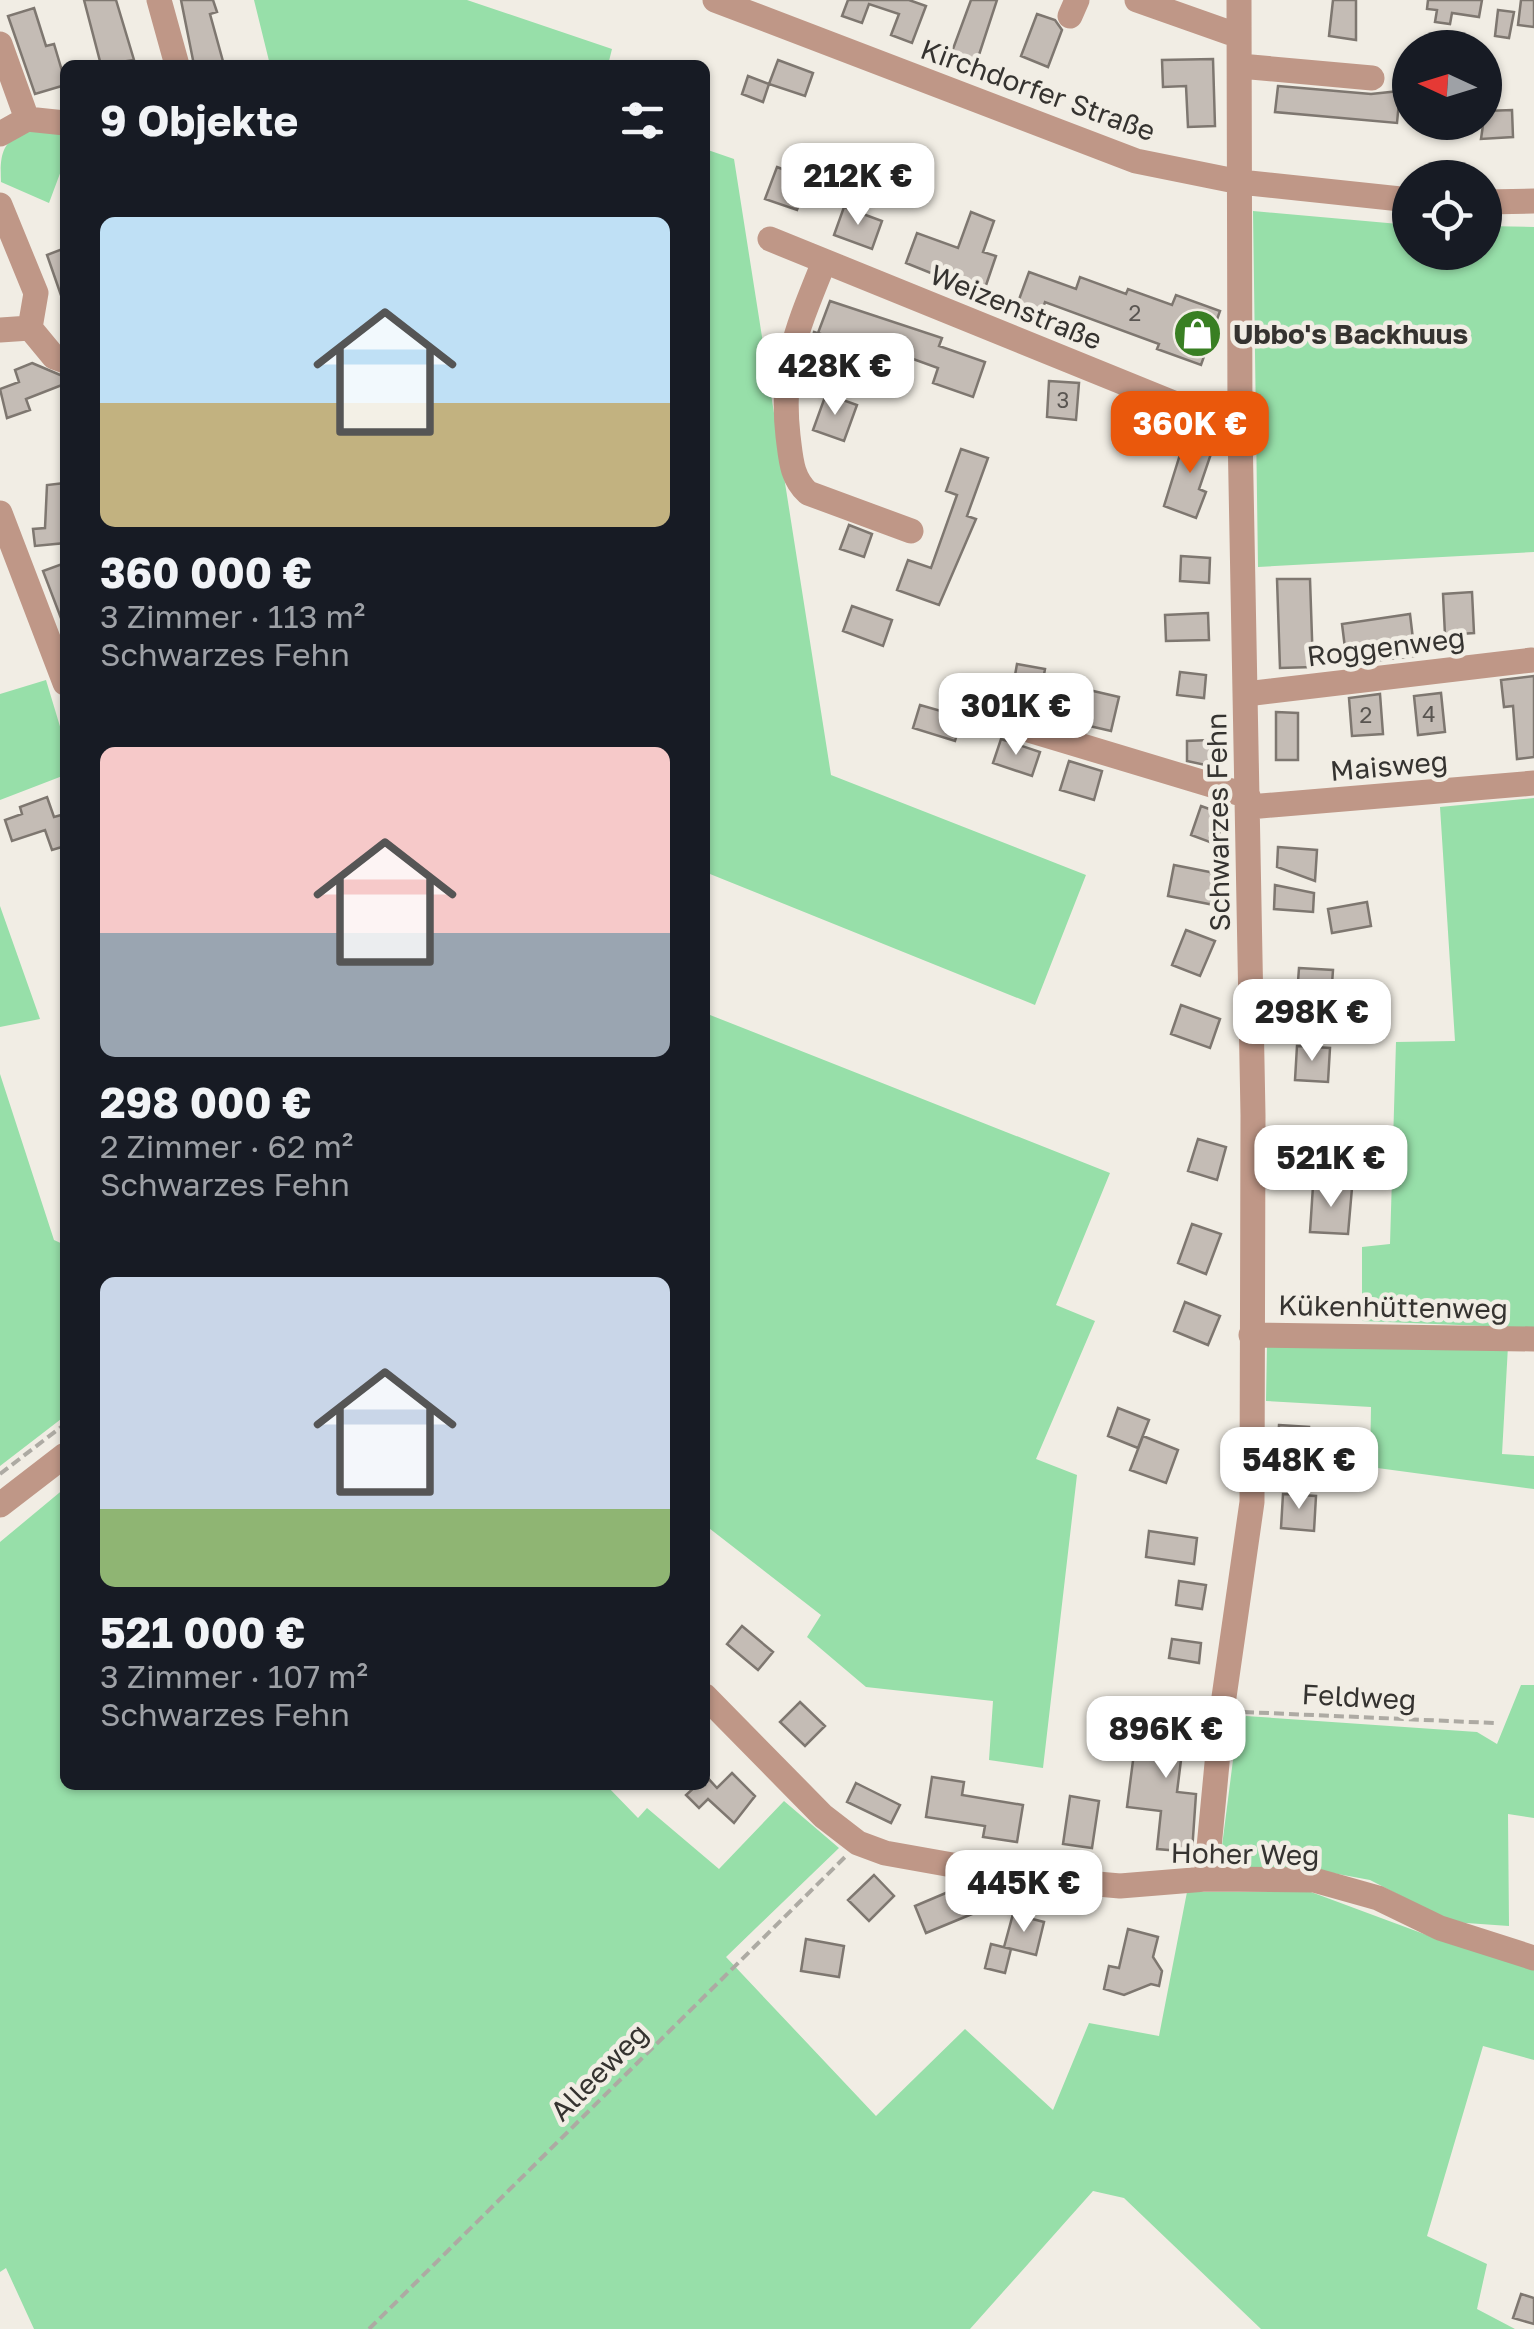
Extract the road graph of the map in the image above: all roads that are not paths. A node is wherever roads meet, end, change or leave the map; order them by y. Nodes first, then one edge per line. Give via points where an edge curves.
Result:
1 (159, 0) edge
2 (716, 0) edge
3 (1137, 0) edge
4 (1239, 0) edge
5 (1239, 36) junction
6 (0, 44) edge
7 (176, 60) edge
8 (1240, 66) junction
9 (1372, 78) dead end
10 (27, 119) junction
11 (60, 122) edge
12 (0, 134) edge
13 (1240, 182) junction
14 (1392, 198) edge
15 (1534, 201) edge
16 (1502, 202) edge
17 (0, 205) edge
18 (770, 239) dead end
19 (824, 262) junction
20 (30, 328) junction
21 (0, 330) edge
22 (60, 359) edge
23 (1240, 430) junction
24 (0, 512) edge
25 (911, 531) dead end
26 (6, 549) edge
27 (1532, 660) edge
28 (60, 672) edge
29 (1246, 694) junction
30 (1000, 721) dead end
31 (1534, 782) edge
32 (1249, 801) junction
33 (1252, 1334) junction
34 (1534, 1339) edge
35 (60, 1458) edge
36 (0, 1505) edge
37 (710, 1701) edge
38 (1206, 1879) junction
39 (1534, 1958) edge

1 - 7 street
2 - 13 street, Kirchdorfer Straße via 1136,162
3 - 5 street
4 - 5 street, Schwarzes Fehn
5 - 8 street, Schwarzes Fehn
6 - 10 street
8 - 9 street
8 - 13 street, Schwarzes Fehn
10 - 11 street
10 - 12 street
13 - 14 street, Kirchdorfer Straße
13 - 23 street, Schwarzes Fehn
15 - 16 street
17 - 20 street via 36,293
18 - 19 street, Weizenstraße
19 - 23 street, Weizenstraße
19 - 25 street via 788,352 783,393 796,481 808,493
20 - 21 street
20 - 22 street
23 - 29 street, Schwarzes Fehn
24 - 26 street
26 - 28 street
27 - 29 street, Roggenweg
29 - 32 street, Schwarzes Fehn
30 - 32 street
31 - 32 street, Maisweg
32 - 33 street, Schwarzes Fehn
33 - 34 street, Kükenhüttenweg
33 - 38 street, Schwarzes Fehn via 1252,1502
35 - 36 street
37 - 38 street, Hoher Weg via 824,1816 858,1843 885,1853 1018,1878 1120,1886
38 - 39 street, Hoher Weg via 1314,1880

